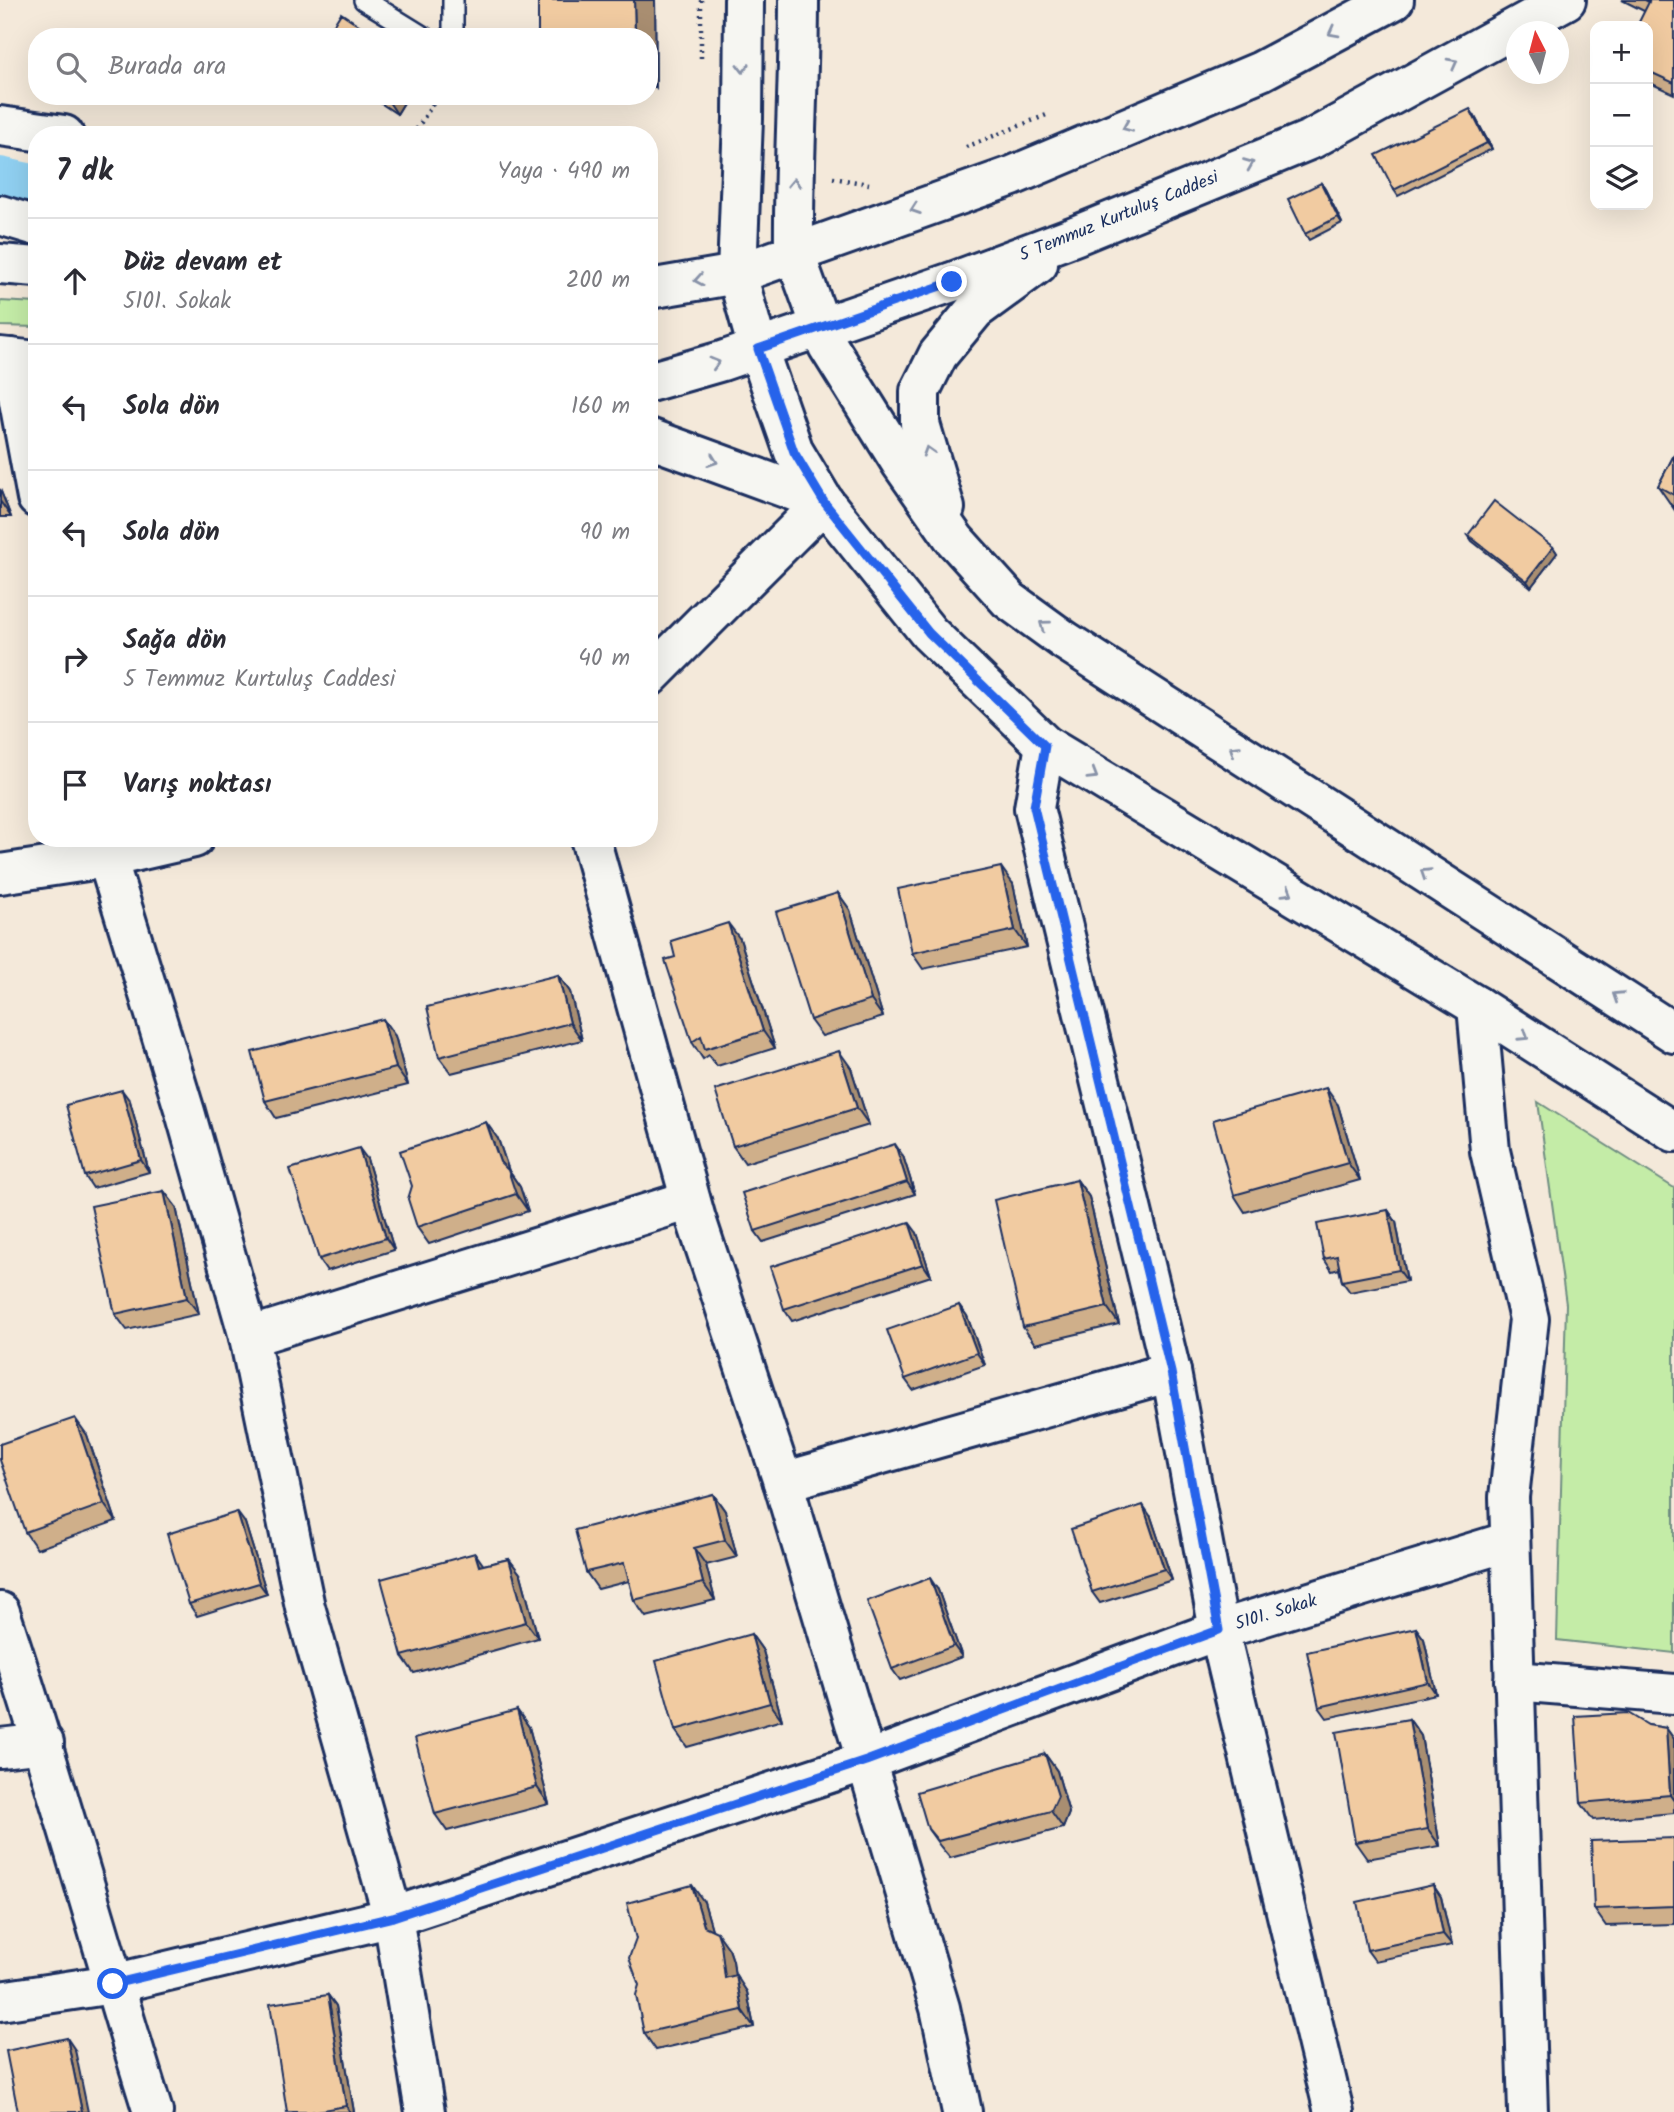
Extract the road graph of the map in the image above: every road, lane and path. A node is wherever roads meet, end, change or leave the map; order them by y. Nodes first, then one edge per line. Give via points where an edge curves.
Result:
1 (364, 0) edge
2 (453, 0) edge
3 (701, 0) edge
4 (744, 0) edge
5 (799, 0) edge
6 (1394, 0) edge
7 (1566, 0) edge
8 (409, 28) edge
9 (453, 28) edge
10 (701, 69) dead end
11 (432, 105) edge
12 (1052, 113) dead end
13 (0, 126) edge
14 (419, 126) edge
15 (28, 130) edge
16 (964, 148) dead end
17 (880, 180) dead end
18 (793, 184) junction
19 (0, 215) edge
20 (28, 223) edge
21 (1077, 235) junction
22 (794, 251) junction
23 (0, 264) edge
24 (28, 266) edge
25 (737, 274) junction
26 (658, 287) edge
27 (822, 328) junction
28 (758, 349) junction
29 (16, 359) edge
30 (658, 379) edge
31 (28, 438) edge
32 (658, 441) edge
33 (824, 502) junction
34 (955, 540) junction
35 (658, 668) edge
36 (1045, 746) junction
37 (592, 847) edge
38 (104, 848) edge
39 (0, 874) edge
40 (1477, 1006) junction
41 (1674, 1033) edge
42 (1674, 1132) edge
43 (690, 1200) junction
44 (250, 1337) junction
45 (1171, 1372) junction
46 (783, 1482) junction
47 (1510, 1541) junction
48 (0, 1612) edge
49 (1219, 1630) junction
50 (1514, 1681) junction
51 (1674, 1694) edge
52 (44, 1743) junction
53 (0, 1748) edge
54 (866, 1761) junction
55 (393, 1917) junction
56 (113, 1984) junction
57 (0, 2001) edge
58 (153, 2112) edge
59 (425, 2112) edge
60 (962, 2112) edge
61 (1334, 2112) edge
62 (1528, 2112) edge

1 - 8 lane
2 - 9 lane
3 - 10 path
4 -> 25 street
5 - 18 street
6 -> 22 street via 1261,71 1012,176
21 -> 7 street, 5 Temmuz Kurtuluş Caddesi via 1312,139
11 - 14 path
12 - 16 path
13 - 15 street
17 - 18 path via 869,184 833,177
18 - 22 street
19 - 20 street
21 - 27 street, 5 Temmuz Kurtuluş Caddesi
34 -> 21 street via 920,424 920,391 939,355 975,310
22 - 25 street
22 - 27 street
23 - 24 street
25 -> 26 street
25 - 28 street
27 - 28 street, 5 Temmuz Kurtuluş Caddesi
27 - 34 street via 828,346 901,463
30 -> 28 street, 5 Temmuz Kurtuluş Caddesi
28 - 33 street via 794,452
29 - 31 street
32 -> 33 street
33 - 35 street
33 - 36 street via 929,633
41 -> 34 street via 1064,640 1009,600
36 -> 40 street
36 - 45 street via 1034,807
37 - 43 street
38 - 39 street
38 - 44 street
40 -> 42 street
40 - 47 street via 1490,1151 1529,1319 1509,1497
43 - 44 street
43 - 46 street
44 - 55 street via 305,1607
45 - 46 street
45 - 49 street
46 - 54 street
47 - 49 street, 5101. Sokak
47 - 50 street
48 - 52 street
49 - 54 street, 5101. Sokak
49 - 61 street
50 - 51 street
50 - 62 street
52 - 53 street
52 - 56 street
54 - 55 street, 5101. Sokak
54 - 60 street via 940,2008
55 - 56 street, 5101. Sokak
55 - 59 street
56 - 57 street, 5101. Sokak
56 - 58 street

